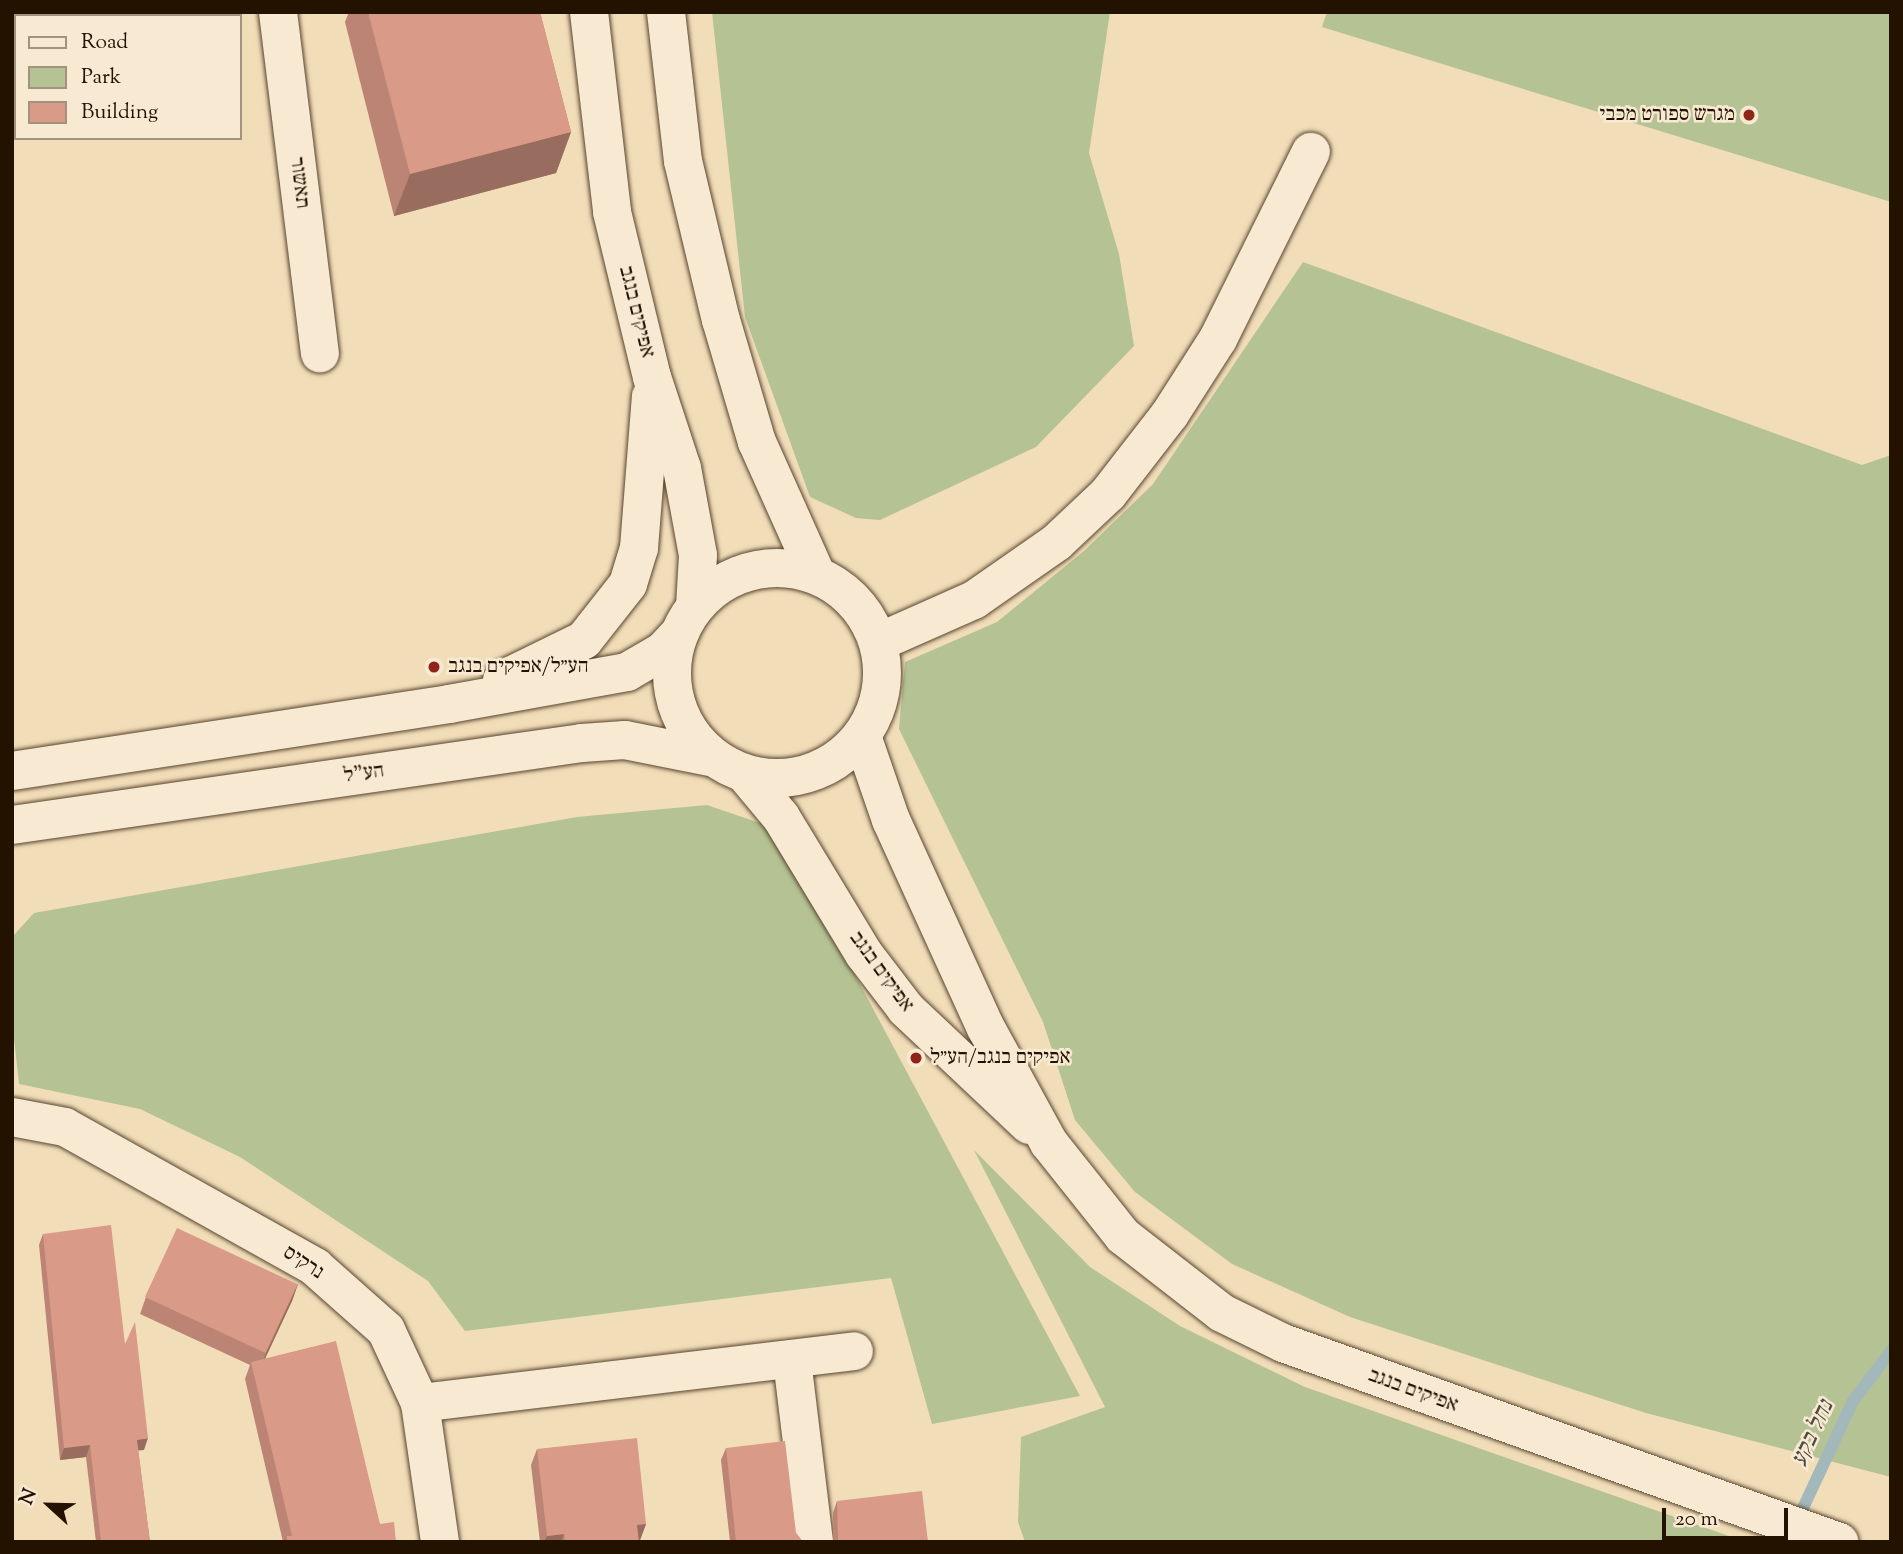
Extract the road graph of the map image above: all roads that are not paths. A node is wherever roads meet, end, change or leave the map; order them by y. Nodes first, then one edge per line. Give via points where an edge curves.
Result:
1 (278, 12) edge
2 (589, 12) edge
3 (666, 12) edge
4 (1311, 152) dead end
5 (320, 353) dead end
6 (652, 377) junction
7 (816, 575) junction
8 (687, 620) junction
9 (879, 642) junction
10 (449, 704) junction
11 (862, 736) junction
12 (729, 766) junction
13 (12, 771) edge
14 (12, 825) edge
15 (12, 1117) edge
16 (1049, 1143) junction
17 (854, 1351) dead end
18 (792, 1360) junction
19 (421, 1403) junction
20 (1837, 1541) edge
21 (440, 1542) edge
22 (814, 1542) edge

1 - 5 street, תאשור
2 - 6 street, אפיקים בנגב via 612,212
3 - 7 street via 683,161 721,320 757,442
4 - 9 street via 1218,339 1170,414 1108,494 1057,542 974,600
6 - 8 street, אפיקים בנגב via 682,468 698,555
6 - 10 street via 639,548 628,584 584,640
7 - 8 street via 784,567 750,570 719,584
7 - 9 street via 844,590 865,614
8 - 10 street via 663,651 627,672
8 - 12 street via 672,667 675,702 690,734
9 - 11 street via 883,675 878,707
10 - 13 street
11 - 12 street via 839,759 810,774 777,779
11 - 16 street, אפיקים בנגב via 891,820 946,945
12 - 14 street, הע"ל via 625,740 582,743
12 - 16 street, אפיקים בנגב via 781,817 864,954 906,1009
15 - 19 street, נרקיס via 65,1127 314,1267 387,1330
16 - 20 street, אפיקים בנגב via 1123,1236 1222,1313 1348,1367
17 - 18 street
18 - 19 street
18 - 22 street
19 - 21 street, נרקיס

